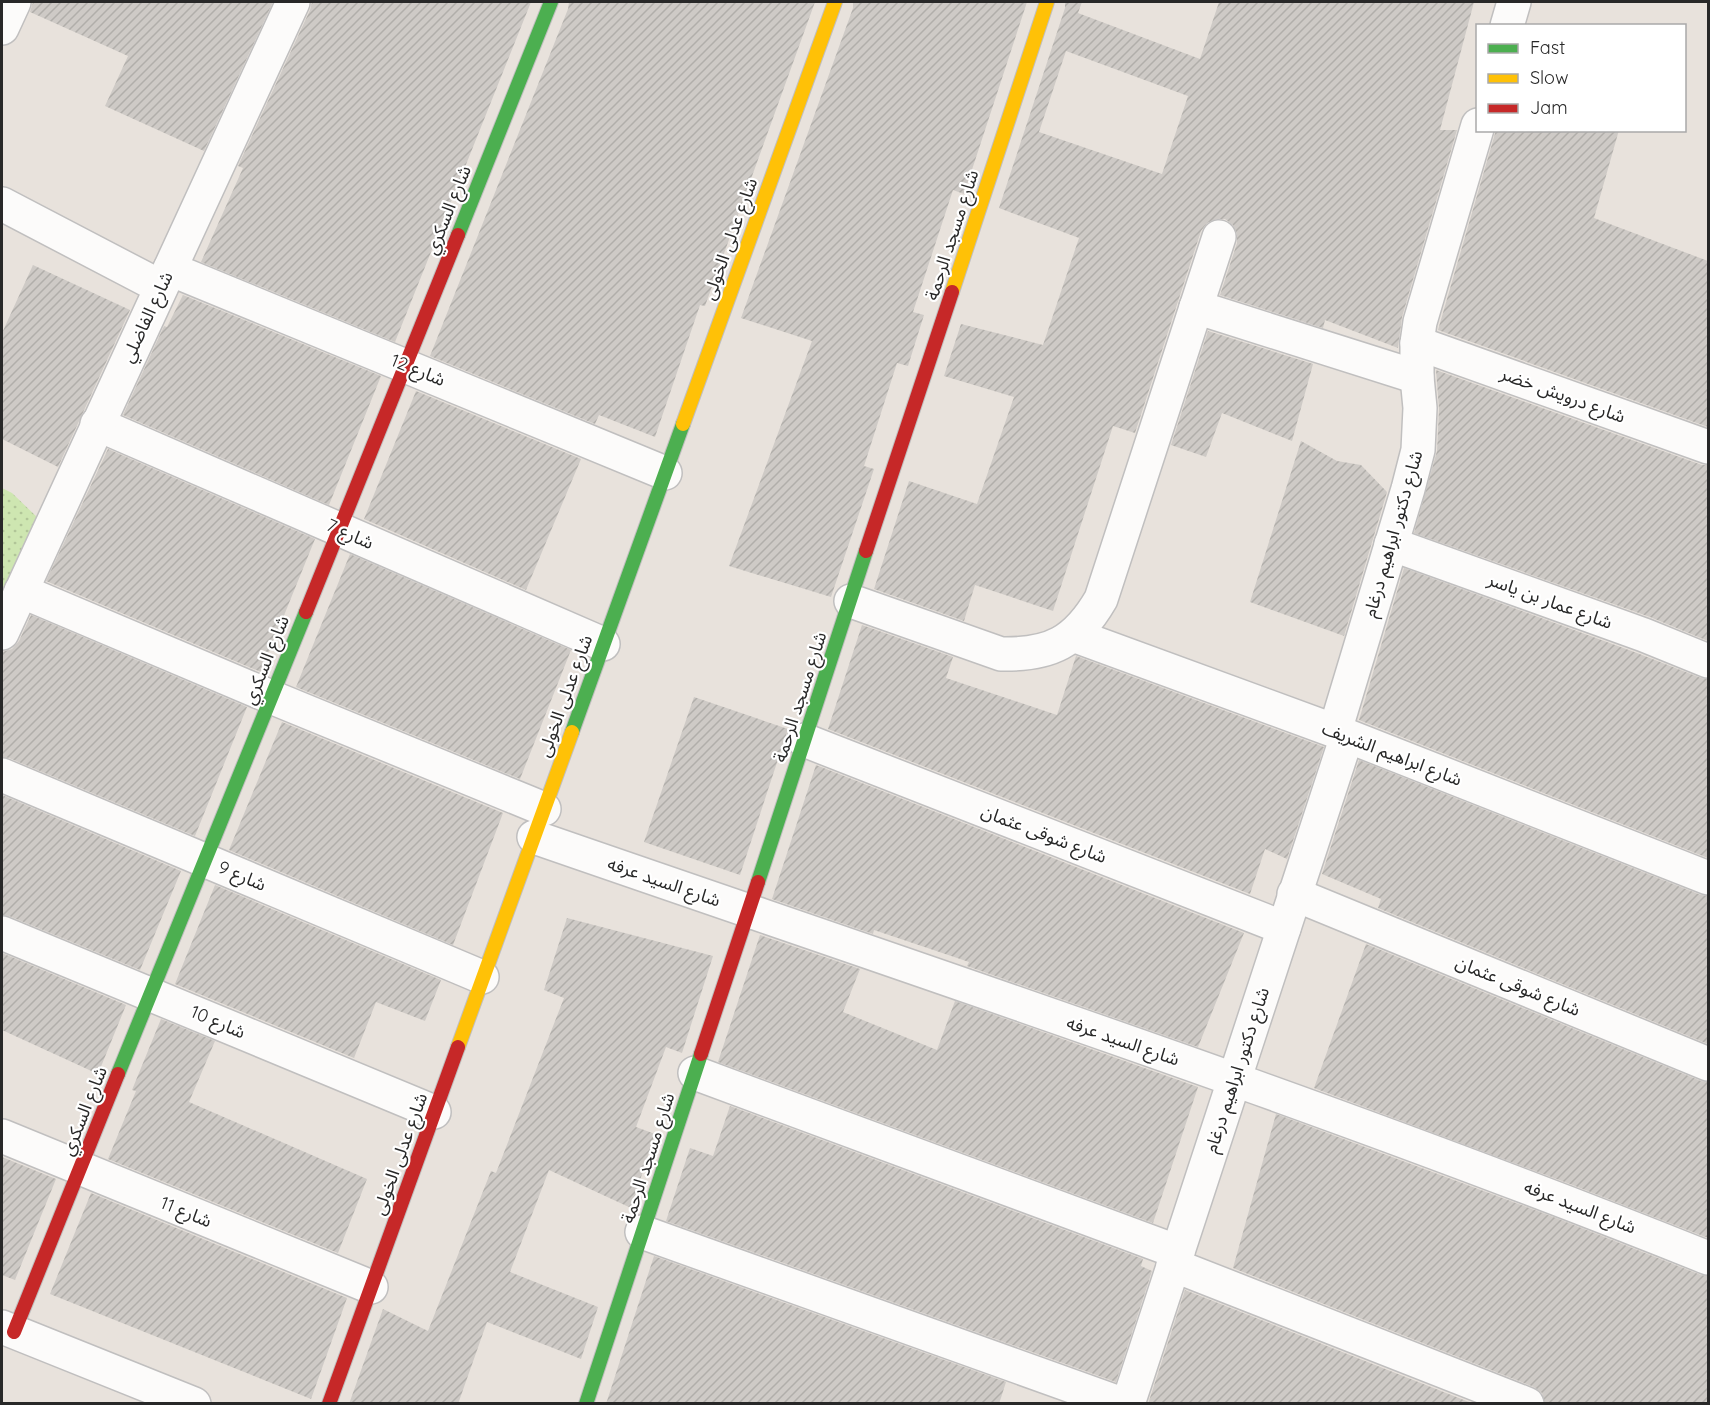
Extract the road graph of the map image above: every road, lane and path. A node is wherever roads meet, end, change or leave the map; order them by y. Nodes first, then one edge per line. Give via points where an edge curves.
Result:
1 (14, 2) edge
2 (293, 2) edge
3 (551, 2) edge
4 (835, 2) edge
5 (1047, 2) edge
6 (1514, 2) edge
7 (1508, 24) edge
8 (2, 28) edge
9 (1476, 132) edge
10 (2, 204) edge
11 (1219, 237) dead end
12 (165, 278) junction
13 (1196, 308) junction
14 (1417, 343) junction
15 (406, 365) junction
16 (1417, 377) junction
17 (98, 424) junction
18 (1708, 447) edge
19 (665, 473) junction
20 (339, 529) junction
21 (1391, 544) junction
22 (21, 591) junction
23 (851, 601) junction
24 (2, 633) edge
25 (1073, 635) junction
26 (603, 644) junction
27 (1708, 661) edge
28 (271, 697) junction
29 (1341, 733) junction
30 (804, 740) junction
31 (2, 775) edge
32 (539, 823) junction
33 (205, 861) junction
34 (1708, 878) edge
35 (1294, 894) junction
36 (748, 911) junction
37 (1284, 928) junction
38 (2, 933) edge
39 (482, 977) junction
40 (151, 994) junction
41 (1708, 1065) edge
42 (694, 1073) junction
43 (1234, 1079) junction
44 (434, 1112) junction
45 (2, 1136) edge
46 (80, 1168) junction
47 (642, 1232) junction
48 (1708, 1258) edge
49 (1175, 1259) junction
50 (371, 1287) junction
51 (8, 1329) edge
52 (194, 1404) edge
53 (329, 1404) edge
54 (586, 1404) edge
55 (1122, 1404) edge
56 (1128, 1404) edge
57 (1527, 1404) edge

1 - 8 street
2 - 12 street, شارع الفاضلي
3 - 15 street, شارع السكري
4 - 19 street, شارع عدلى الخولى
5 - 23 street, شارع مسجد الرحمة
6 - 7 street
9 - 14 street, شارع دكتور ابراهيم درغام
10 - 12 street, شارع 12
11 - 13 street
12 - 15 street, شارع 12
12 - 17 street, شارع الفاضلي
13 - 16 street
13 - 25 street via 1101,599 1089,620
14 - 16 street, شارع دكتور ابراهيم درغام
14 - 18 street, شارع درويش خضر
15 - 19 street, شارع 12
15 - 20 street, شارع السكري
16 - 21 street, شارع دكتور ابراهيم درغام via 1418,450
17 - 20 street, شارع 7
17 - 22 street, شارع الفاضلي
19 - 26 street, شارع عدلى الخولى
20 - 26 street, شارع 7
20 - 28 street, شارع السكري
21 - 27 street, شارع عمار بن ياسر
21 - 29 street, شارع دكتور ابراهيم درغام
22 - 24 street, شارع الفاضلي
22 - 28 street, شارع السيد عرفه
23 - 25 street via 1001,654 1026,655 1051,648
23 - 30 street, شارع مسجد الرحمة
25 - 29 street, شارع ابراهيم الشريف
26 - 32 street, شارع عدلى الخولى
28 - 32 street, شارع السيد عرفه
28 - 33 street, شارع السكري
29 - 34 street, شارع ابراهيم الشريف
29 - 35 street, شارع دكتور ابراهيم درغام
30 - 36 street, شارع مسجد الرحمة
30 - 37 street, شارع شوقى عثمان
31 - 33 street, شارع 9
32 - 36 street, شارع السيد عرفه
32 - 39 street, شارع عدلى الخولى
33 - 39 street, شارع 9
33 - 40 street, شارع السكري
35 - 37 street, شارع دكتور ابراهيم درغام
35 - 41 street, شارع شوقى عثمان
36 - 42 street, شارع مسجد الرحمة
36 - 43 street, شارع السيد عرفه
37 - 43 street, شارع دكتور ابراهيم درغام
38 - 40 street, شارع 10
39 - 44 street, شارع عدلى الخولى
40 - 44 street, شارع 10
40 - 46 street, شارع السكري
42 - 47 street, شارع مسجد الرحمة
42 - 49 street
43 - 48 street, شارع السيد عرفه via 1580,1206
43 - 49 street, شارع دكتور ابراهيم درغام
44 - 50 street, شارع عدلى الخولى
45 - 46 street, شارع 11
46 - 50 street, شارع 11
46 - 51 street, شارع السكري
47 - 54 street, شارع مسجد الرحمة
47 - 55 street
49 - 56 street, شارع دكتور ابراهيم درغام
49 - 57 street
50 - 53 street, شارع عدلى الخولى
51 - 52 street

